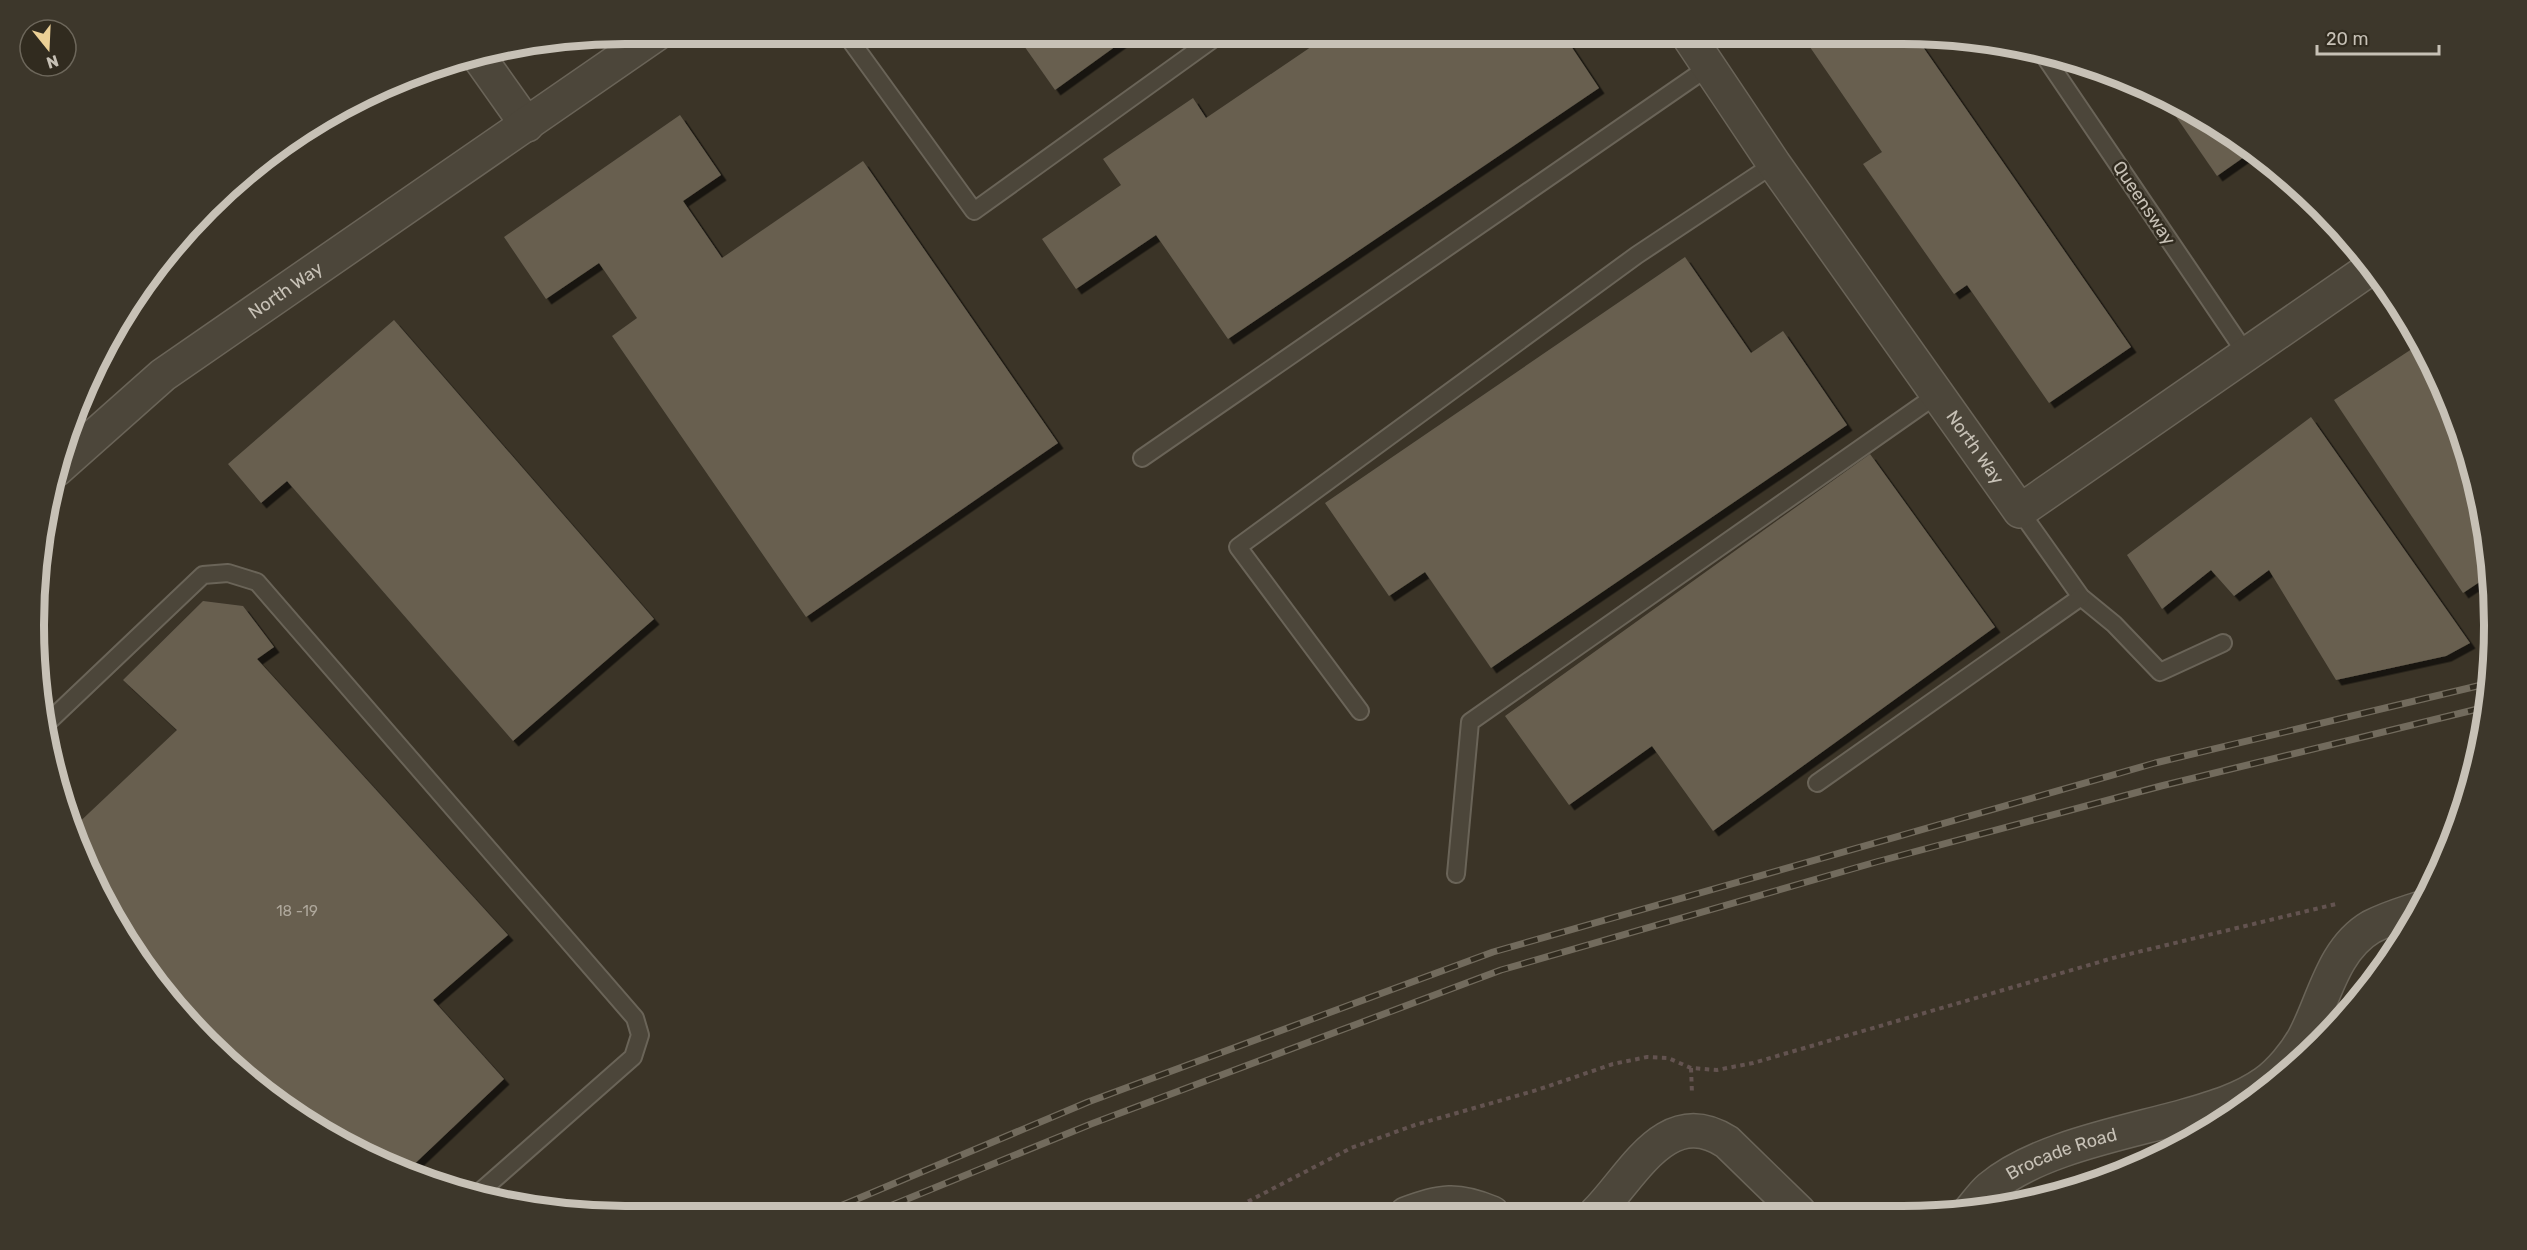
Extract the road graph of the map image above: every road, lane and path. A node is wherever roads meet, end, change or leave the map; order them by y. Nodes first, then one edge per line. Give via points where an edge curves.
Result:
1 (642, 44) edge
2 (853, 44) edge
3 (1206, 44) edge
4 (1695, 44) edge
5 (482, 61) edge
6 (2048, 62) edge
7 (1710, 66) junction
8 (527, 125) junction
9 (1774, 164) junction
10 (2364, 273) edge
11 (2247, 356) junction
12 (1938, 394) junction
13 (1142, 458) dead end
14 (67, 460) edge
15 (2020, 511) junction
16 (2081, 597) junction
17 (2223, 643) dead end
18 (1360, 711) dead end
19 (51, 719) edge
20 (1817, 783) dead end
21 (1456, 874) dead end
22 (2343, 902) dead end
23 (2408, 913) edge
24 (2291, 1057) edge
25 (2237, 1100) edge
26 (2173, 1132) edge
27 (483, 1189) edge
28 (1977, 1202) edge
29 (1239, 1206) edge
30 (1429, 1206) edge
31 (1473, 1206) edge
32 (1602, 1206) edge
33 (1793, 1206) edge

1 - 8 street, North Way
2 - 3 lane via 974,211
4 - 7 street, North Way
5 - 8 street
6 - 11 lane, Queensway
7 - 9 street, North Way
7 - 13 lane
8 - 14 street, North Way via 163,375
9 - 12 street, North Way
9 - 18 lane via 1637,255 1238,547
10 - 11 street
11 - 15 street
12 - 15 street, North Way
12 - 21 lane via 1470,722
15 - 16 lane
16 - 17 lane via 2114,624 2160,672
16 - 20 lane
19 - 27 lane via 203,575 228,573 257,582 635,1018 640,1035 633,1057
22 - 29 path via 2113,958 1753,1063 1717,1070 1647,1057 1613,1064 1351,1148
23 - 24 street, Brocade Road via 2371,927 2354,940
25 - 26 street, Brocade Road
26 - 28 street, Brocade Road via 2040,1159 2008,1175
30 - 31 street via 1452,1202
32 - 33 street via 1662,1140 1680,1132 1699,1130 1727,1142

